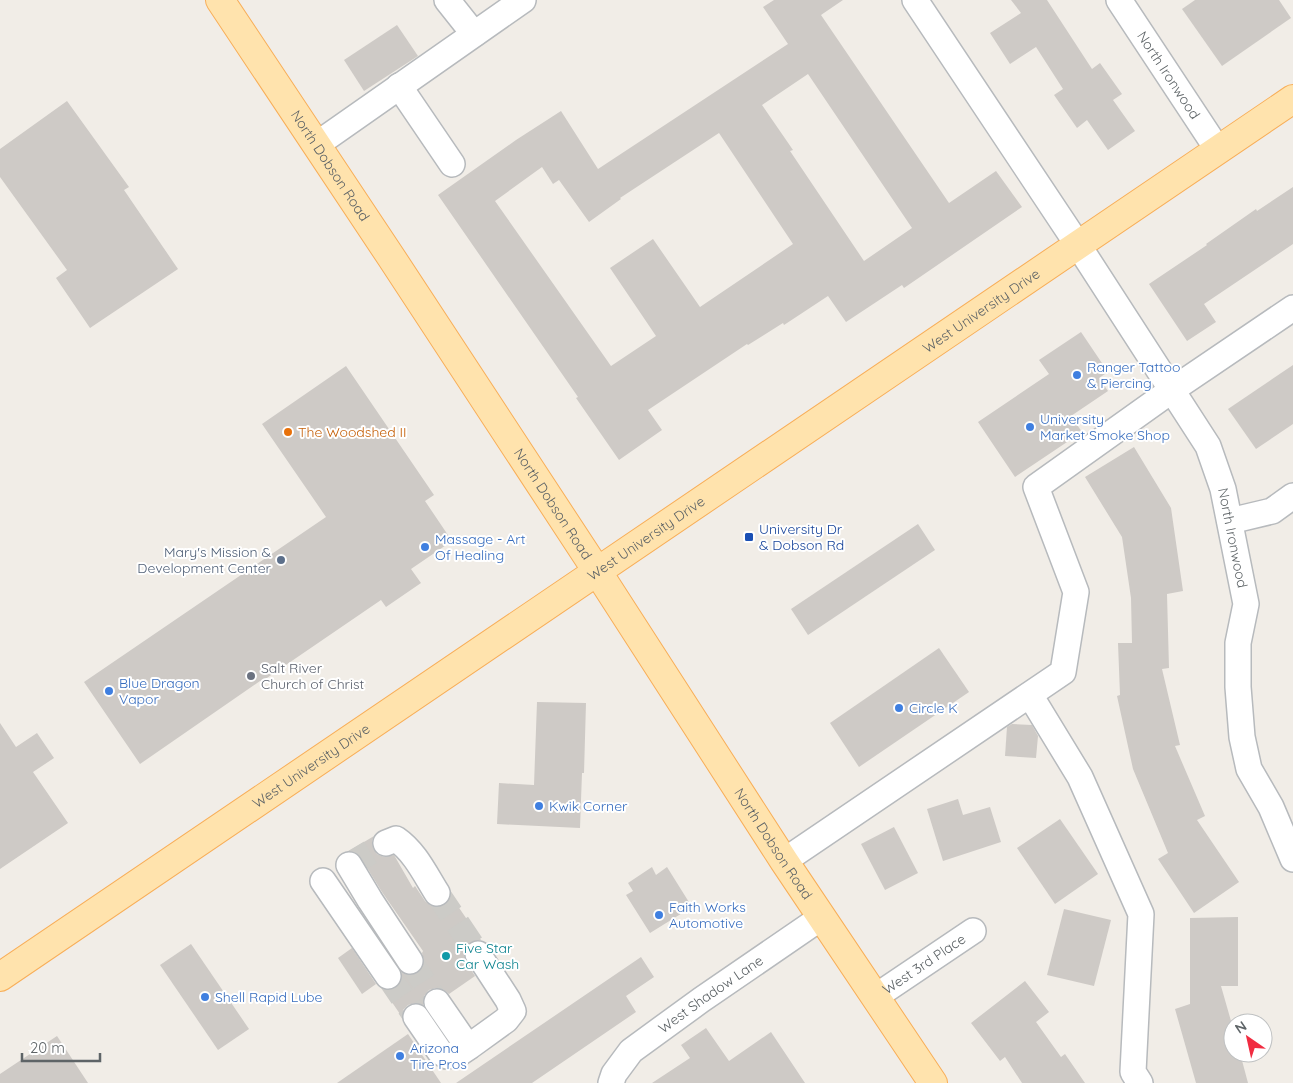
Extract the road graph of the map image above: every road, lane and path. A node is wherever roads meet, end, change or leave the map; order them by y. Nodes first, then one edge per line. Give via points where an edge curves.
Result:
1 (220, 0) edge
2 (447, 0) edge
3 (523, 0) edge
4 (915, 0) edge
5 (1119, 0) edge
6 (474, 34) junction
7 (399, 86) junction
8 (1293, 99) edge
9 (316, 145) junction
10 (1218, 150) junction
11 (452, 164) dead end
12 (1078, 245) junction
13 (1293, 308) edge
14 (1172, 390) junction
15 (1293, 496) edge
16 (1230, 521) junction
17 (598, 571) junction
18 (1030, 695) junction
19 (386, 843) tunnel mouth
20 (1293, 859) edge
21 (784, 861) junction
22 (336, 873) dead end
23 (437, 893) tunnel mouth
24 (822, 917) junction
25 (973, 931) dead end
26 (478, 954) tunnel mouth
27 (399, 969) tunnel mouth
28 (0, 977) edge
29 (875, 996) junction
30 (427, 1010) tunnel mouth
31 (612, 1083) edge
32 (933, 1083) edge
33 (1140, 1083) edge

1 - 9 main road, North Dobson Road
2 - 6 street
3 - 6 street
4 - 12 street, North Ironwood
5 - 10 street, North Ironwood
6 - 7 street
7 - 9 street
7 - 11 street
8 - 10 main road, West University Drive
9 - 17 main road, North Dobson Road
10 - 12 main road, West University Drive
12 - 14 street, North Ironwood
12 - 17 main road, West University Drive
13 - 14 street
14 - 16 street, North Ironwood via 1208,446
14 - 18 street via 1036,487 1076,592 1063,672
15 - 16 street via 1272,510
16 - 20 street, North Ironwood via 1246,604 1238,643 1242,737 1249,769 1271,807
17 - 21 main road, North Dobson Road
17 - 28 main road, West University Drive
18 - 21 street
18 - 33 street via 1080,777 1141,914 1132,1072
19 - 23 street via 396,839 403,844
21 - 24 main road, North Dobson Road
22 - 27 street
24 - 29 main road, North Dobson Road
24 - 31 street, West Shadow Lane via 636,1047 614,1074
25 - 29 street, West 3rd Place
26 - 30 street via 513,1011 506,1020 463,1050 447,1056 440,1052
29 - 32 main road, North Dobson Road

